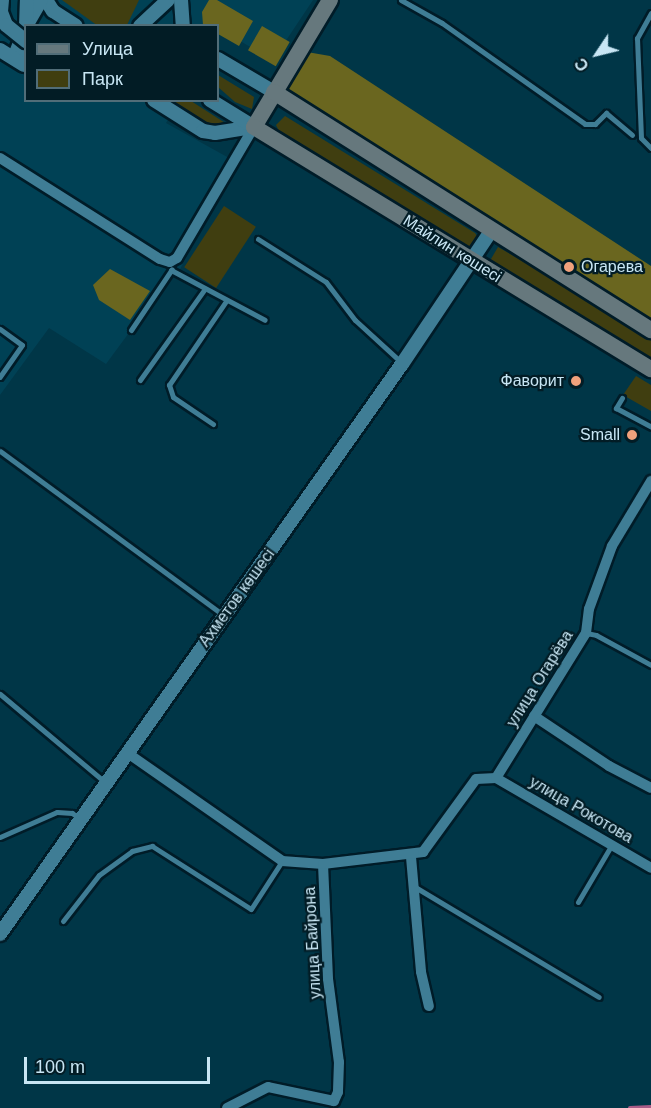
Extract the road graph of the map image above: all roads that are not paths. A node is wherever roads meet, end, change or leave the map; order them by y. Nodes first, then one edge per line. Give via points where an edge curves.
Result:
1 (2, 0) edge
2 (27, 0) edge
3 (41, 0) edge
4 (46, 0) edge
5 (168, 0) edge
6 (181, 0) edge
7 (330, 0) edge
8 (401, 0) edge
9 (651, 13) edge
10 (26, 24) edge
11 (27, 24) edge
12 (73, 24) edge
13 (142, 24) edge
14 (183, 24) edge
15 (24, 32) edge
16 (24, 39) edge
17 (0, 50) edge
18 (219, 60) edge
19 (24, 62) edge
20 (24, 64) edge
21 (274, 92) junction
22 (157, 102) edge
23 (213, 102) edge
24 (254, 127) junction
25 (632, 135) dead end
26 (651, 148) edge
27 (0, 158) edge
28 (491, 231) junction
29 (258, 239) dead end
30 (177, 258) junction
31 (472, 261) junction
32 (171, 270) junction
33 (204, 290) junction
34 (226, 301) junction
35 (265, 321) dead end
36 (0, 329) edge
37 (131, 330) dead end
38 (651, 330) edge
39 (402, 363) junction
40 (651, 369) edge
41 (0, 376) edge
42 (140, 380) dead end
43 (622, 398) dead end
44 (213, 424) dead end
45 (651, 428) edge
46 (0, 451) edge
47 (651, 481) edge
48 (225, 616) junction
49 (586, 633) junction
50 (651, 665) edge
51 (0, 694) edge
52 (534, 716) junction
53 (126, 752) junction
54 (496, 778) junction
55 (105, 782) junction
56 (651, 788) edge
57 (81, 819) junction
58 (0, 837) edge
59 (611, 846) junction
60 (411, 857) junction
61 (282, 861) junction
62 (324, 864) junction
63 (651, 868) edge
64 (413, 886) junction
65 (578, 902) dead end
66 (63, 921) dead end
67 (0, 934) edge
68 (599, 997) dead end
69 (429, 1006) dead end
70 (337, 1104) edge
71 (227, 1108) edge

1 - 16 street, bridge via 6,25
2 - 10 street
3 - 11 street
4 - 12 street via 53,11
5 - 13 street
6 - 14 street
7 - 21 main road
8 - 25 lane via 442,23 585,124 595,124 606,113
9 - 26 lane via 637,38 641,138
15 - 19 street via 17,51
17 - 20 street
18 - 21 street
21 - 24 main road
21 - 28 main road
22 - 24 street via 203,131
23 - 24 street
24 - 30 street
24 - 31 main road, Майлин көшесі
27 - 30 street via 160,259 170,262
28 - 31 street, Ахметов көшесі
28 - 38 main road
29 - 39 lane via 326,282 355,320
30 - 32 lane
31 - 39 street, Ахметов көшесі
31 - 40 main road, Майлин көшесі
32 - 33 lane
32 - 37 lane
33 - 34 lane
33 - 42 lane
34 - 35 lane
34 - 44 lane via 169,385 173,397
36 - 41 lane via 22,345
39 - 48 street, Ахметов көшесі
43 - 45 lane via 616,408
46 - 48 lane
47 - 49 street, улица Огарёва via 612,546 589,609
48 - 53 street, Ахметов көшесі
49 - 50 lane
49 - 52 street, улица Огарёва
51 - 55 lane
52 - 54 street, улица Огарёва
52 - 56 street via 609,766
53 - 55 street, Ахметов көшесі
53 - 61 street
54 - 59 street, улица Рокотова
54 - 60 street via 476,779 429,845
55 - 57 street, Ахметов көшесі
57 - 58 lane via 72,813 57,812
57 - 67 street, Ахметов көшесі
59 - 63 street, улица Рокотова
59 - 65 lane
60 - 62 street
60 - 64 street
61 - 62 street, улица Байрона
61 - 66 lane via 251,909 152,846 132,851 99,875
62 - 70 street, улица Байрона via 328,979 339,1062
64 - 68 lane
64 - 69 street via 421,972
70 - 71 street, улица Байрона via 268,1087

